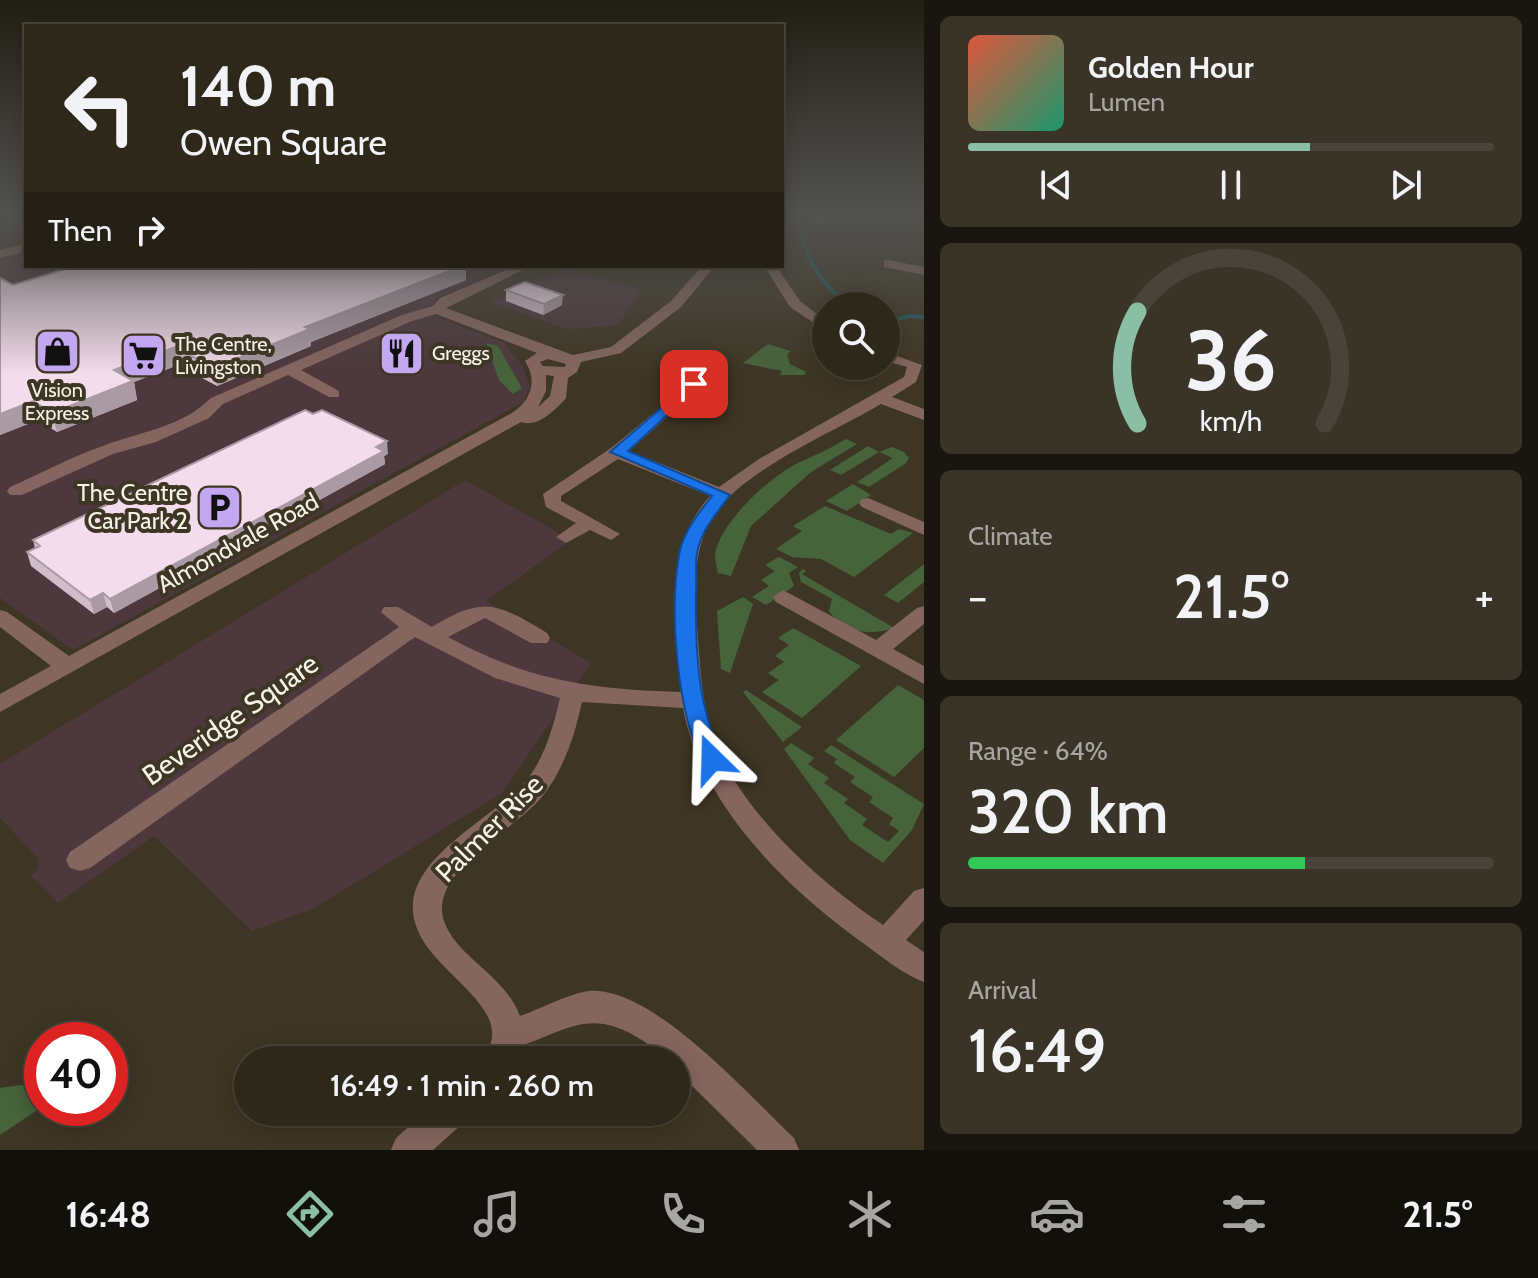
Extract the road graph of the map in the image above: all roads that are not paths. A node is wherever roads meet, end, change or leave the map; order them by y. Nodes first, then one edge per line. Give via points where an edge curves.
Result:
1 (902, 267) edge
2 (520, 268) edge
3 (707, 268) edge
4 (771, 268) edge
5 (924, 271) edge
6 (438, 309) junction
7 (812, 317) edge
8 (500, 335) junction
9 (554, 354) junction
10 (900, 359) edge
11 (920, 364) edge
12 (535, 366) junction
13 (569, 366) junction
14 (288, 369) junction
15 (704, 383) dead end
16 (334, 394) dead end
17 (880, 398) junction
18 (924, 415) edge
19 (501, 427) junction
20 (617, 452) junction
21 (16, 491) dead end
22 (722, 495) junction
23 (868, 503) dead end
24 (924, 529) edge
25 (566, 537) dead end
26 (783, 597) dead end
27 (391, 612) dead end
28 (924, 613) edge
29 (0, 617) edge
30 (423, 632) junction
31 (539, 638) dead end
32 (878, 650) junction
33 (67, 666) junction
34 (924, 676) edge
35 (573, 693) junction
36 (692, 700) junction
37 (0, 704) edge
38 (80, 860) dead end
39 (924, 900) edge
40 (885, 943) junction
41 (924, 968) edge
42 (504, 1046) edge
43 (508, 1046) edge
44 (673, 1046) edge
45 (690, 1062) edge
46 (435, 1126) edge
47 (408, 1150) edge
48 (782, 1150) edge

1 - 5 street
2 - 6 street via 445,301
3 - 13 street via 676,304 616,350
4 - 7 street via 795,304
6 - 8 street
6 - 14 street
8 - 9 street
8 - 12 street
9 - 12 street via 540,355
9 - 13 street
10 - 11 street
11 - 17 street via 911,379
12 - 13 street
12 - 19 street, Almondvale Road via 540,387 534,406
13 - 19 street, Almondvale Road via 559,381 558,398 549,407
14 - 16 street
14 - 21 street via 217,401 203,415
15 - 20 street
17 - 18 street
17 - 22 street via 768,462
19 - 33 street, Almondvale Road
20 - 22 street
20 - 25 street via 552,494 552,503 600,531
22 - 36 street via 700,522 688,553
23 - 24 street
26 - 32 street via 815,606
27 - 30 street
28 - 32 street
29 - 33 street
30 - 31 street, Beveridge Square via 489,609
30 - 35 street via 480,664
30 - 38 street, Beveridge Square via 277,720
32 - 34 street
33 - 37 street, Almondvale Road
35 - 36 street
35 - 42 street, Palmer Rise via 563,738 534,790 469,845 427,891 433,931 501,1008
36 - 40 street via 708,751 734,799 769,845 821,898
39 - 40 street
40 - 41 street
43 - 44 street, Palmer Rise via 589,1006 629,1014
45 - 48 street, Palmer Rise
46 - 47 street

